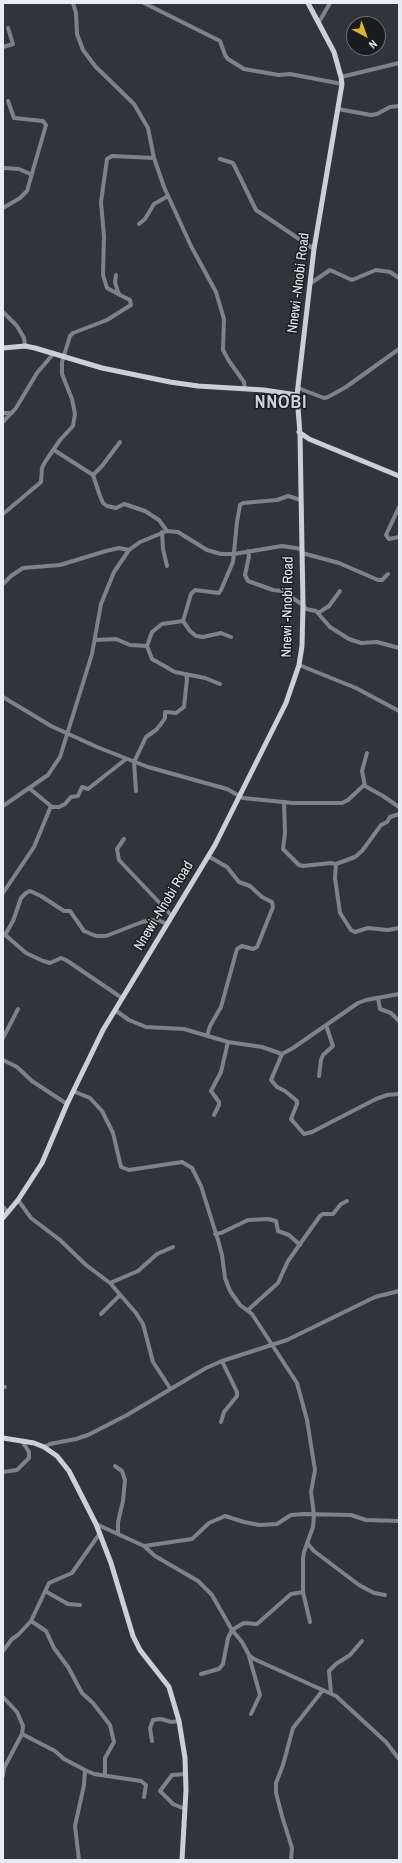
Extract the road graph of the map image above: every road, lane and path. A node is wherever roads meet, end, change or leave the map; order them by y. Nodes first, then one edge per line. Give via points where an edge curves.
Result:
1 (73, 3) edge
2 (144, 3) edge
3 (308, 3) edge
4 (330, 3) edge
5 (319, 22) junction
6 (8, 28) dead end
7 (3, 47) edge
8 (399, 63) edge
9 (341, 77) junction
10 (342, 84) junction
11 (8, 101) dead end
12 (399, 106) edge
13 (338, 109) junction
14 (154, 158) junction
15 (220, 159) dead end
16 (3, 168) edge
17 (30, 174) junction
18 (168, 196) junction
19 (3, 208) edge
20 (139, 224) dead end
21 (314, 249) junction
22 (116, 275) dead end
23 (399, 278) edge
24 (310, 283) junction
25 (120, 295) junction
26 (3, 312) edge
27 (25, 346) junction
28 (3, 348) edge
29 (399, 349) edge
30 (54, 352) junction
31 (64, 355) junction
32 (298, 388) junction
33 (245, 389) junction
34 (297, 395) junction
35 (3, 413) edge
36 (13, 413) junction
37 (3, 422) edge
38 (299, 432) junction
39 (309, 439) junction
40 (120, 442) dead end
41 (299, 442) junction
42 (54, 450) junction
43 (92, 475) junction
44 (399, 476) edge
45 (301, 500) junction
46 (399, 507) edge
47 (3, 514) edge
48 (164, 532) junction
49 (399, 537) edge
50 (129, 550) junction
51 (248, 551) junction
52 (302, 551) junction
53 (234, 554) junction
54 (167, 566) dead end
55 (388, 574) dead end
56 (3, 584) edge
57 (340, 591) dead end
58 (302, 605) junction
59 (318, 613) junction
60 (183, 621) junction
61 (231, 637) dead end
62 (95, 640) junction
63 (147, 646) junction
64 (399, 648) edge
65 (299, 665) junction
66 (186, 675) junction
67 (220, 684) dead end
68 (3, 697) edge
69 (399, 710) edge
70 (67, 735) junction
71 (367, 753) dead end
72 (126, 759) junction
73 (134, 762) junction
74 (365, 786) junction
75 (29, 788) junction
76 (136, 791) dead end
77 (240, 796) junction
78 (284, 802) junction
79 (3, 806) edge
80 (51, 806) junction
81 (399, 807) edge
82 (399, 814) edge
83 (124, 839) dead end
84 (208, 856) junction
85 (336, 864) junction
86 (3, 894) edge
87 (172, 916) junction
88 (167, 924) junction
89 (399, 928) edge
90 (4, 934) edge
91 (399, 994) edge
92 (122, 998) junction
93 (378, 998) junction
94 (18, 1009) dead end
95 (115, 1010) junction
96 (399, 1021) edge
97 (326, 1025) junction
98 (207, 1036) junction
99 (3, 1038) edge
100 (228, 1042) junction
101 (282, 1054) junction
102 (3, 1060) edge
103 (319, 1076) dead end
104 (73, 1091) junction
105 (399, 1094) edge
106 (67, 1104) junction
107 (214, 1115) dead end
108 (18, 1200) junction
109 (346, 1201) dead end
110 (3, 1207) edge
111 (8, 1212) junction
112 (3, 1218) edge
113 (216, 1234) junction
114 (300, 1245) junction
115 (173, 1247) dead end
116 (110, 1284) junction
117 (399, 1291) edge
118 (120, 1295) junction
119 (248, 1310) junction
120 (101, 1314) dead end
121 (273, 1345) junction
122 (222, 1361) junction
123 (170, 1388) junction
124 (221, 1422) dead end
125 (3, 1438) edge
126 (22, 1440) junction
127 (44, 1447) junction
128 (115, 1466) dead end
129 (3, 1472) edge
130 (314, 1515) junction
131 (399, 1521) edge
132 (96, 1524) junction
133 (100, 1533) junction
134 (118, 1533) junction
135 (307, 1543) junction
136 (144, 1546) junction
137 (45, 1591) junction
138 (303, 1592) junction
139 (385, 1595) dead end
140 (80, 1605) dead end
141 (31, 1621) junction
142 (310, 1622) dead end
143 (232, 1630) junction
144 (362, 1641) dead end
145 (3, 1651) edge
146 (249, 1655) junction
147 (201, 1674) dead end
148 (323, 1690) junction
149 (331, 1693) junction
150 (3, 1697) edge
151 (251, 1714) dead end
152 (179, 1721) junction
153 (22, 1734) junction
154 (152, 1741) dead end
155 (399, 1759) edge
156 (85, 1770) junction
157 (186, 1774) junction
158 (105, 1775) junction
159 (3, 1776) edge
160 (144, 1797) dead end
161 (185, 1809) junction
162 (79, 1860) edge
163 (182, 1860) edge
164 (291, 1860) edge

1 - 14 street via 77,34 83,50 138,110 148,128
2 - 10 street via 220,41 228,59 244,69 279,75 290,74
3 - 5 main road, Nnewi -Nnobi Road
4 - 5 street
5 - 9 main road, Nnewi -Nnobi Road via 334,52
6 - 7 street via 13,44
8 - 9 street
9 - 10 main road, Nnewi -Nnobi Road
10 - 13 main road, Nnewi -Nnobi Road
11 - 17 street via 17,120 43,121 46,125
12 - 13 street via 371,115
13 - 21 main road, Nnewi -Nnobi Road
14 - 18 street
14 - 25 street via 112,156 107,159 101,202 104,231 103,275 107,288
15 - 21 street via 233,163 256,210
16 - 17 street via 19,168
17 - 19 street via 24,195
18 - 20 street via 154,204
18 - 33 street via 190,246 216,292 224,319 224,355 244,382
21 - 24 main road, Nnewi -Nnobi Road
22 - 25 street via 115,282
23 - 24 street via 390,272 376,270 352,280 330,270
24 - 32 main road, Nnewi -Nnobi Road
25 - 31 street via 130,300 130,306 107,320 73,333
26 - 27 street via 17,326 24,338
27 - 28 main road
27 - 30 main road
29 - 32 street via 357,380 328,397 324,398
30 - 31 main road
30 - 36 street via 37,373
31 - 33 main road via 102,368 170,382
31 - 42 street via 62,374 72,399 74,420
32 - 34 main road, Nnewi -Nnobi Road
33 - 34 main road
34 - 38 main road, Nnewi -Nnobi Road
35 - 36 street
36 - 37 street
38 - 39 main road
38 - 41 main road, Nnewi -Nnobi Road
39 - 41 main road
39 - 44 main road
40 - 43 street
41 - 45 main road, Nnewi -Nnobi Road
42 - 43 street
42 - 47 street via 42,468 41,482
43 - 48 street via 102,503 116,508 124,504 145,511 159,520
45 - 52 main road, Nnewi -Nnobi Road
45 - 53 street via 288,496 277,500 243,503 237,522
46 - 49 street via 386,535 389,539
48 - 50 street via 140,542
48 - 53 street via 178,532 207,550
48 - 54 street via 163,549
50 - 56 street via 119,548 106,551 60,566 23,568
50 - 62 street via 108,585 101,604
51 - 52 street via 282,546
51 - 53 street
51 - 58 street via 246,579 282,591
52 - 55 street via 378,580 382,580
52 - 58 main road, Nnewi -Nnobi Road
53 - 60 street via 220,592 192,592
57 - 59 street via 329,606
58 - 59 street
58 - 65 main road, Nnewi -Nnobi Road
59 - 64 street via 330,627 349,639 361,643 377,642
60 - 61 street via 196,636 221,633
60 - 63 street via 167,622 156,627
62 - 63 street via 116,639 130,645
62 - 70 street via 88,672
63 - 66 street via 154,662
65 - 69 street via 356,688
65 - 77 main road, Nnewi -Nnobi Road via 286,703
66 - 67 street via 206,678
66 - 73 street via 188,679 184,707 176,713 165,712 165,718 146,738
68 - 70 street
70 - 72 street
70 - 75 street via 52,771
71 - 74 street via 362,771
72 - 73 street
72 - 80 street via 88,789 82,787 78,796 69,799 64,805
73 - 76 street
73 - 77 street via 219,786
74 - 78 street via 346,802
74 - 81 street
75 - 79 street
75 - 80 street
77 - 78 street
77 - 84 main road, Nnewi -Nnobi Road
78 - 85 street via 283,849 299,865
80 - 86 street via 34,847
82 - 85 street via 390,817 381,825 357,856
83 - 87 street via 118,849 119,860
84 - 87 main road, Nnewi -Nnobi Road
84 - 98 street via 227,867 239,882 250,886 262,898 272,902 273,907 257,947 253,949 242,946 237,949 221,1007
85 - 89 street via 335,878 340,913 351,930 355,932 368,928
87 - 88 main road, Nnewi -Nnobi Road
88 - 90 street via 152,920 106,936 96,936 84,931 70,911 64,911 30,892 22,898 13,921
88 - 92 main road, Nnewi -Nnobi Road
90 - 92 street via 43,962 50,963 64,958
91 - 93 street
92 - 95 main road, Nnewi -Nnobi Road
93 - 96 street via 380,1009
93 - 97 street via 358,1003
94 - 99 street
95 - 98 street via 129,1020 146,1027 175,1028
95 - 104 main road, Nnewi -Nnobi Road
97 - 101 street
97 - 103 street via 333,1046 320,1060
98 - 100 street
100 - 101 street via 262,1047
100 - 107 street via 220,1072 211,1091 219,1102
101 - 105 street via 271,1080 297,1101 291,1119 298,1129 306,1134 376,1099
102 - 106 street via 17,1067 58,1100
104 - 106 main road, Nnewi -Nnobi Road
104 - 113 street via 90,1098 102,1111 113,1133 121,1167 129,1170 182,1162 190,1165 201,1186
106 - 108 main road, Nnewi -Nnobi Road via 42,1163
108 - 111 main road, Nnewi -Nnobi Road
108 - 116 street via 31,1218
109 - 114 street via 333,1214 320,1216
110 - 111 street
111 - 112 main road, Nnewi -Nnobi Road
113 - 114 street via 248,1220 268,1219 276,1221 278,1231 289,1235
113 - 119 street via 225,1278 235,1300
114 - 119 street via 277,1285
115 - 116 street via 157,1254 138,1271
116 - 118 street
117 - 121 street via 375,1298
118 - 120 street
118 - 123 street via 143,1324 153,1362
119 - 121 street
121 - 122 street
121 - 130 street via 297,1383 302,1396 315,1470 311,1492
122 - 123 street
122 - 124 street via 238,1392 224,1412
123 - 127 street via 127,1415 88,1435
125 - 126 main road
126 - 127 main road
126 - 129 street via 29,1452 29,1458 17,1470
127 - 132 main road via 57,1456 69,1471
128 - 134 street via 122,1471 125,1480
130 - 131 street via 351,1514 366,1520
130 - 135 street
130 - 136 street via 295,1514 277,1524 269,1525 244,1522 225,1516 209,1523 192,1539
132 - 133 main road
132 - 134 street
133 - 137 street via 72,1573 53,1580
133 - 152 main road via 132,1636 169,1687
134 - 136 street
135 - 138 street via 303,1558
135 - 139 street via 359,1585 374,1593
136 - 143 street via 155,1556 167,1561 206,1588
137 - 140 street via 68,1604
137 - 141 street
138 - 142 street
138 - 143 street via 291,1594 257,1624 244,1623
141 - 145 street
141 - 158 street via 46,1631 82,1693 110,1725 114,1742 105,1758
143 - 146 street
143 - 147 street via 223,1664 219,1669
144 - 149 street via 350,1656 329,1671
146 - 148 street
146 - 151 street via 260,1695
148 - 149 street
148 - 164 street via 293,1728 276,1783 276,1793 292,1848
149 - 155 street via 386,1742
150 - 153 street via 17,1712 23,1726
152 - 154 street via 153,1720 150,1728
152 - 157 main road
153 - 156 street
153 - 159 street via 4,1768
156 - 158 street
156 - 162 street via 75,1826
157 - 161 main road
157 - 161 street via 172,1775 160,1791 173,1804
158 - 160 street via 144,1782
161 - 163 main road

